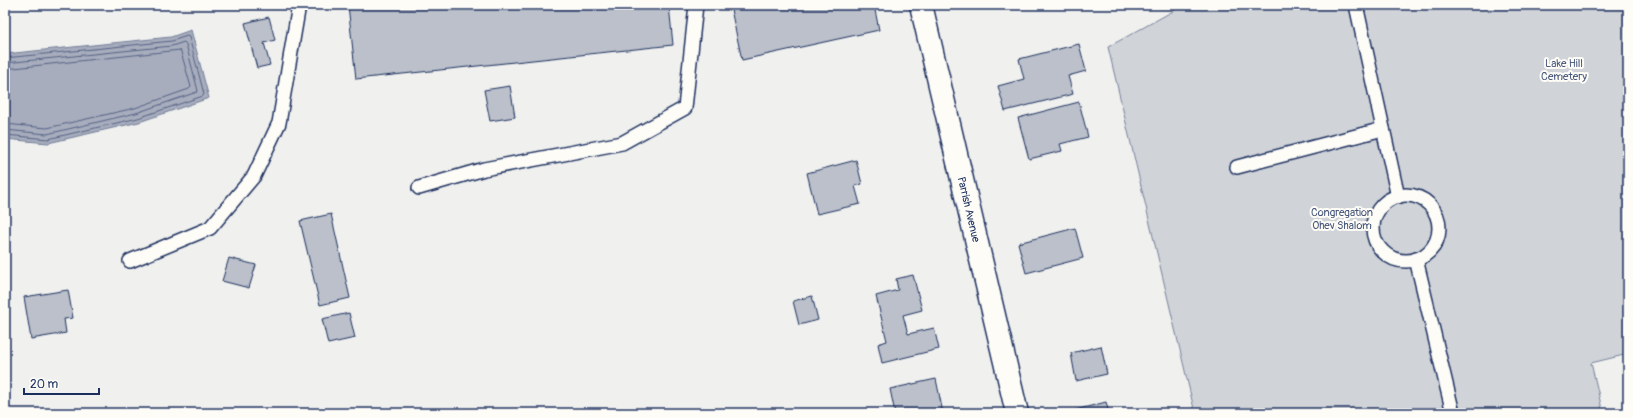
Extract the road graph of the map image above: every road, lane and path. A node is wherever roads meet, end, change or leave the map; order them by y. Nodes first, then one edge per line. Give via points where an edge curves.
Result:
1 (299, 5) edge
2 (696, 5) edge
3 (921, 5) edge
4 (1356, 5) edge
5 (1383, 129) junction
6 (1237, 167) dead end
7 (419, 188) dead end
8 (1398, 197) junction
9 (1416, 259) junction
10 (130, 261) dead end
11 (1018, 413) edge
12 (1453, 413) edge

1 - 10 lane via 279,123 254,176 210,228
2 - 7 lane via 685,108 622,143 484,169
3 - 11 street, Parrish Avenue
4 - 5 lane
5 - 6 lane
5 - 8 lane
8 - 9 lane via 1419,198 1435,212 1439,222 1436,242 1430,251
8 - 9 lane via 1388,201 1380,209 1373,230 1381,250 1390,257 1400,260
9 - 12 lane

